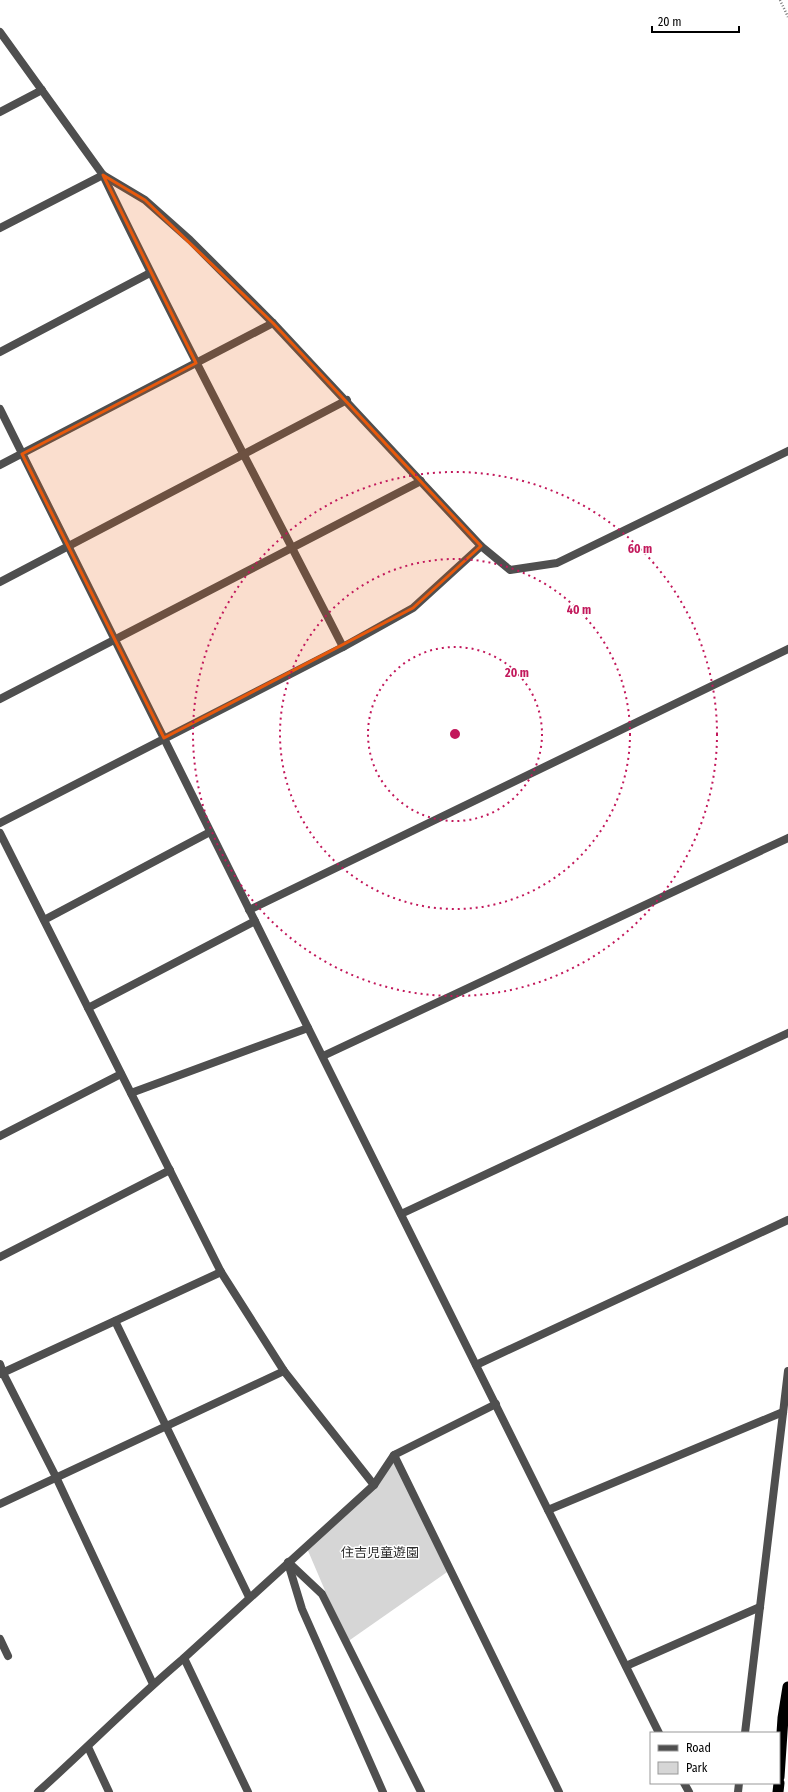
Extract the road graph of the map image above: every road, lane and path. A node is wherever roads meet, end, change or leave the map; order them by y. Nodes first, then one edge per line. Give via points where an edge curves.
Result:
1 (780, 0) edge
2 (788, 17) edge
3 (0, 32) edge
4 (42, 90) junction
5 (0, 112) edge
6 (103, 175) junction
7 (0, 228) edge
8 (150, 273) junction
9 (274, 323) junction
10 (0, 352) edge
11 (196, 363) junction
12 (347, 400) junction
13 (0, 409) edge
14 (788, 451) edge
15 (22, 454) junction
16 (244, 454) junction
17 (0, 465) edge
18 (421, 481) junction
19 (481, 546) junction
20 (68, 547) junction
21 (293, 548) junction
22 (0, 582) edge
23 (115, 640) junction
24 (343, 647) junction
25 (788, 649) edge
26 (0, 699) edge
27 (164, 738) junction
28 (0, 823) edge
29 (210, 832) junction
30 (0, 833) edge
31 (788, 838) edge
32 (249, 910) junction
33 (44, 920) junction
34 (255, 921) junction
35 (88, 1008) junction
36 (308, 1028) junction
37 (788, 1034) edge
38 (322, 1056) junction
39 (121, 1074) junction
40 (131, 1093) junction
41 (0, 1136) edge
42 (170, 1170) junction
43 (401, 1214) junction
44 (788, 1220) edge
45 (0, 1257) edge
46 (221, 1272) junction
47 (114, 1321) junction
48 (0, 1364) edge
49 (476, 1365) junction
50 (284, 1371) junction
51 (788, 1371) edge
52 (1, 1374) edge
53 (496, 1404) junction
54 (783, 1412) junction
55 (166, 1426) junction
56 (394, 1455) junction
57 (56, 1477) junction
58 (374, 1485) junction
59 (0, 1504) edge
60 (548, 1510) junction
61 (288, 1562) junction
62 (249, 1597) junction
63 (760, 1607) junction
64 (0, 1639) edge
65 (8, 1656) dead end
66 (184, 1658) junction
67 (626, 1666) junction
68 (153, 1684) junction
69 (788, 1687) edge
70 (659, 1732) edge
71 (745, 1732) edge
72 (88, 1747) junction
73 (780, 1762) edge
74 (38, 1792) edge
75 (109, 1792) edge
76 (248, 1792) edge
77 (383, 1792) edge
78 (421, 1792) edge
79 (559, 1792) edge

1 - 2 path
3 - 4 street
4 - 5 street
4 - 6 street
6 - 7 street
6 - 8 street
6 - 9 street via 145,200 190,240
8 - 10 street
8 - 11 street
9 - 11 street
9 - 12 street
11 - 15 street
11 - 16 street
12 - 16 street
12 - 18 street
13 - 15 street
14 - 19 street via 557,563 510,570
15 - 17 street
15 - 20 street
16 - 20 street
16 - 21 street
18 - 19 street
18 - 21 street
19 - 24 street via 413,608
20 - 22 street
20 - 23 street
21 - 23 street
21 - 24 street
23 - 26 street
23 - 27 street
24 - 27 street
25 - 32 street
27 - 28 street
27 - 29 street
29 - 32 street
29 - 33 street
30 - 33 street
31 - 38 street
32 - 34 street
33 - 35 street
34 - 35 street
34 - 36 street
35 - 39 street
36 - 38 street
36 - 40 street
37 - 43 street
38 - 43 street
39 - 40 street
39 - 41 street
40 - 42 street
42 - 45 street
42 - 46 street
43 - 49 street
44 - 49 street
46 - 47 street
46 - 50 street
47 - 52 street
47 - 55 street
48 - 52 street
49 - 53 street
50 - 55 street
50 - 58 street
51 - 54 street
52 - 57 street
53 - 56 street
53 - 60 street
54 - 60 street
54 - 63 street
55 - 57 street
55 - 62 street
56 - 58 street
56 - 79 street
57 - 59 street
57 - 68 street
58 - 61 street
60 - 67 street
61 - 62 street
61 - 77 street via 302,1609
61 - 78 street via 322,1594
62 - 66 street
63 - 67 street
63 - 71 street
64 - 65 street
66 - 68 street
66 - 76 street
67 - 70 street
68 - 72 street
69 - 73 highway
72 - 74 street
72 - 75 street

